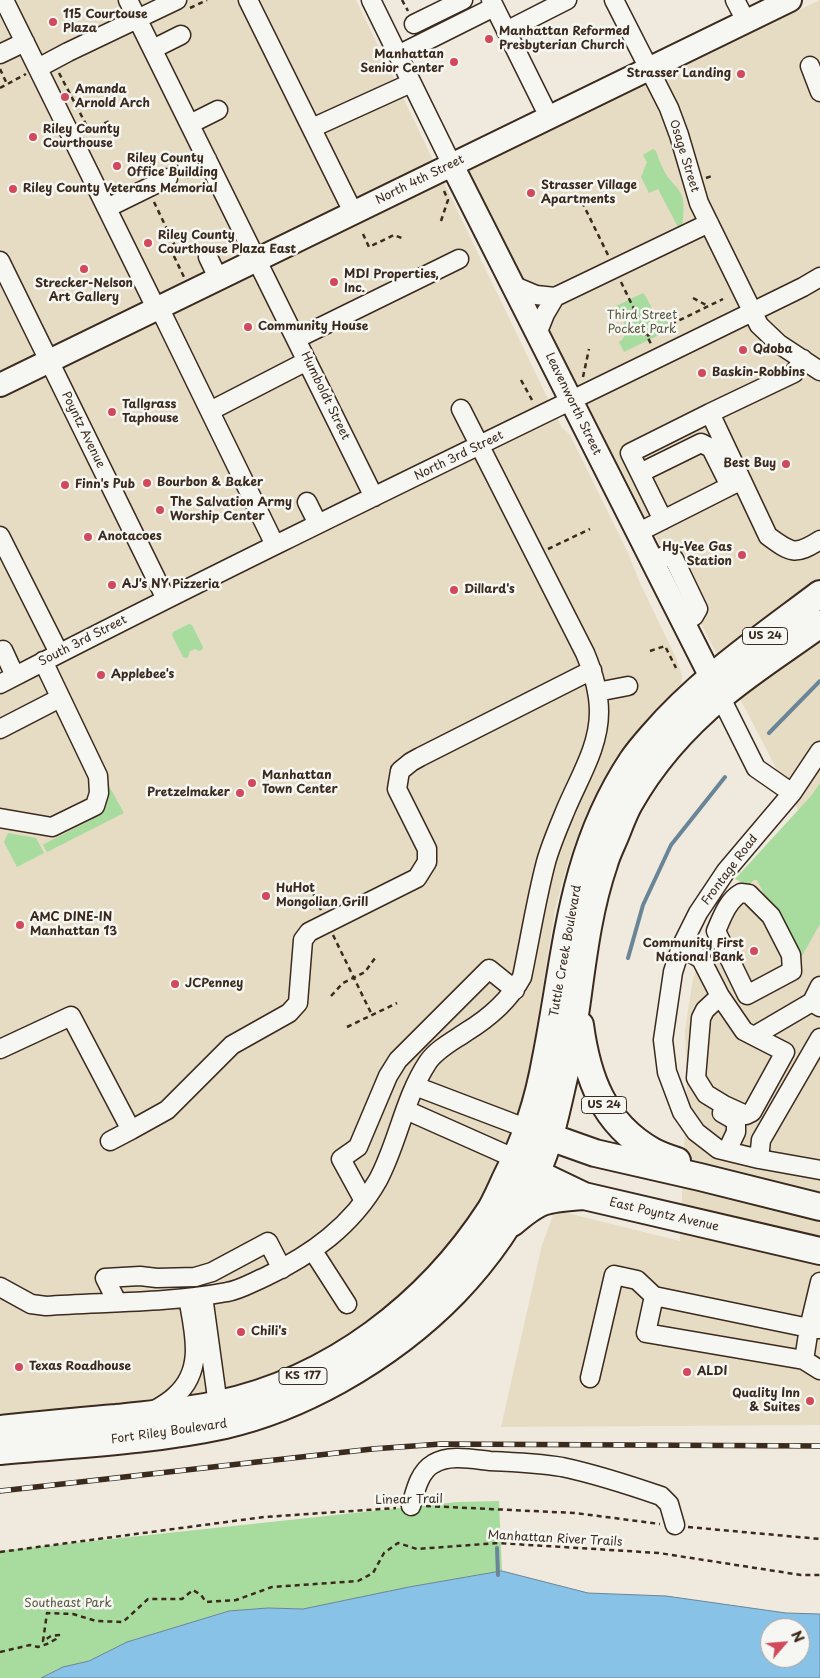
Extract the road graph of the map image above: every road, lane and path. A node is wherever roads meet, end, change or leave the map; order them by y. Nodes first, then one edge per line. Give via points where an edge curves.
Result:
1 (4, 0) edge
2 (128, 0) edge
3 (176, 0) edge
4 (248, 0) edge
5 (371, 0) edge
6 (463, 0) edge
7 (567, 0) edge
8 (614, 0) edge
9 (735, 0) edge
10 (790, 0) edge
11 (493, 4) edge
12 (138, 19) junction
13 (746, 21) junction
14 (414, 24) dead end
15 (506, 30) junction
16 (181, 35) dead end
17 (25, 42) junction
18 (152, 49) junction
19 (0, 54) edge
20 (398, 55) junction
21 (45, 64) junction
22 (810, 66) dead end
23 (648, 68) junction
24 (0, 69) edge
25 (411, 82) junction
26 (7, 84) junction
27 (0, 88) edge
28 (820, 92) edge
29 (218, 110) dead end
30 (549, 117) junction
31 (110, 121) dead end
32 (190, 124) junction
33 (312, 128) junction
34 (207, 159) junction
35 (452, 166) junction
36 (187, 168) dead end
37 (168, 178) dead end
38 (147, 188) junction
39 (444, 191) dead end
40 (107, 208) junction
41 (353, 212) junction
42 (440, 221) dead end
43 (709, 223) junction
44 (362, 234) dead end
45 (404, 239) dead end
46 (208, 257) dead end
47 (257, 259) junction
48 (459, 259) dead end
49 (0, 261) edge
50 (184, 277) dead end
51 (820, 277) edge
52 (218, 278) junction
53 (512, 285) junction
54 (555, 297) junction
55 (693, 298) dead end
56 (723, 299) dead end
57 (708, 306) junction
58 (158, 308) junction
59 (753, 312) junction
60 (538, 334) junction
61 (647, 336) dead end
62 (296, 339) junction
63 (589, 349) dead end
64 (803, 359) junction
65 (50, 361) junction
66 (307, 361) junction
67 (820, 371) edge
68 (583, 377) dead end
69 (521, 380) dead end
70 (0, 385) edge
71 (532, 400) dead end
72 (572, 401) junction
73 (461, 409) dead end
74 (210, 411) junction
75 (710, 413) junction
76 (480, 446) junction
77 (640, 473) junction
78 (736, 483) junction
79 (374, 497) junction
80 (307, 502) dead end
81 (663, 520) junction
82 (318, 524) junction
83 (590, 529) dead end
84 (637, 533) junction
85 (0, 536) edge
86 (820, 540) edge
87 (275, 545) junction
88 (535, 556) junction
89 (820, 594) edge
90 (166, 599) junction
91 (820, 624) edge
92 (3, 650) dead end
93 (650, 651) dead end
94 (59, 653) junction
95 (43, 661) junction
96 (676, 668) dead end
97 (592, 670) junction
98 (8, 680) edge
99 (628, 686) dead end
100 (716, 687) junction
101 (597, 692) junction
102 (60, 698) junction
103 (0, 728) edge
104 (820, 751) edge
105 (792, 793) junction
106 (0, 818) edge
107 (312, 891) dead end
108 (706, 901) junction
109 (724, 913) junction
110 (327, 923) junction
111 (681, 947) junction
112 (375, 958) dead end
113 (354, 977) junction
114 (820, 986) edge
115 (579, 987) junction
116 (515, 990) junction
117 (331, 996) dead end
118 (720, 996) junction
119 (397, 1002) dead end
120 (816, 1004) edge
121 (372, 1015) junction
122 (347, 1028) dead end
123 (754, 1036) junction
124 (820, 1038) edge
125 (0, 1049) edge
126 (415, 1086) junction
127 (724, 1105) junction
128 (406, 1110) junction
129 (131, 1130) junction
130 (539, 1133) junction
131 (110, 1141) dead end
132 (728, 1151) junction
133 (759, 1159) junction
134 (526, 1166) junction
135 (820, 1170) edge
136 (700, 1177) junction
137 (584, 1196) junction
138 (364, 1201) junction
139 (820, 1207) edge
140 (506, 1228) junction
141 (313, 1251) junction
142 (820, 1251) edge
143 (282, 1269) junction
144 (820, 1282) edge
145 (0, 1287) edge
146 (654, 1296) junction
147 (195, 1297) junction
148 (117, 1302) junction
149 (347, 1304) dead end
150 (814, 1328) edge
151 (804, 1360) junction
152 (820, 1370) edge
153 (590, 1378) dead end
154 (218, 1405) junction
155 (145, 1426) junction
156 (0, 1429) edge
157 (0, 1451) edge
158 (411, 1506) junction
159 (675, 1526) junction
160 (820, 1539) edge
161 (0, 1552) edge
162 (820, 1575) edge
163 (0, 1652) edge

1 - 17 street
2 - 12 street, Humboldt Street
3 - 12 street
4 - 33 street
5 - 20 street, Leavenworth Street
6 - 14 street
7 - 15 street
8 - 23 street, Osage Street
9 - 13 street
10 - 13 main road, North 4th Street
11 - 15 street
11 - 20 street
12 - 18 street, Humboldt Street
12 - 21 street
13 - 23 main road, North 4th Street
15 - 30 street
16 - 18 street
17 - 19 street
17 - 21 street
18 - 32 street, Humboldt Street
20 - 25 street, Leavenworth Street
21 - 26 path
21 - 31 path via 89,130
21 - 40 street
22 - 28 street
23 - 30 main road, North 4th Street
23 - 43 street, Osage Street via 670,108 699,203
24 - 26 path
25 - 33 street
25 - 35 street, Leavenworth Street
26 - 27 path
29 - 32 street
30 - 35 main road, North 4th Street
32 - 34 street, Humboldt Street
33 - 41 street
34 - 36 street
34 - 47 street, Humboldt Street
35 - 41 main road, North 4th Street
35 - 53 main road, Leavenworth Street
37 - 38 street
38 - 40 street
38 - 50 path via 175,246 170,248
39 - 42 path via 448,200
40 - 58 street
41 - 47 main road, North 4th Street
43 - 54 street
43 - 59 street, Osage Street
44 - 45 path via 369,247 394,235
46 - 52 street
47 - 52 main road, North 4th Street
47 - 62 street, Humboldt Street
48 - 62 street
49 - 65 street, Poyntz Avenue
51 - 59 street, North 3rd Street
52 - 58 main road, North 4th Street
53 - 54 street via 536,295
53 - 60 main road, Leavenworth Street
54 - 60 street
55 - 57 path
56 - 57 path
57 - 61 path
58 - 65 main road, North 4th Street
58 - 74 street
59 - 64 street, Osage Street via 759,324 779,344
59 - 72 street, North 3rd Street
60 - 72 main road, Leavenworth Street
62 - 66 street, Humboldt Street
63 - 68 path
64 - 67 street, Osage Street
64 - 75 street via 794,372
65 - 70 main road, North 4th Street
65 - 90 street, Poyntz Avenue
66 - 74 street
66 - 79 street, Humboldt Street
69 - 71 path
72 - 76 street, North 3rd Street
72 - 84 main road, Leavenworth Street
73 - 76 street
74 - 87 street
75 - 77 street via 630,454
75 - 78 street
76 - 79 street, North 3rd Street
76 - 88 street
77 - 78 street via 701,443 711,448
77 - 81 street
78 - 81 street
78 - 86 street via 768,536 786,549 803,550
79 - 82 street, North 3rd Street
80 - 82 street
81 - 84 street
82 - 87 street, North 3rd Street
83 - 88 path
84 - 100 main road, Leavenworth Street
85 - 94 street
87 - 90 street, North 3rd Street
88 - 97 street
89 - 100 highway, Tuttle Creek Boulevard / US 24
90 - 94 street, South 3rd Street
91 - 100 highway, Tuttle Creek Boulevard / US 24
92 - 98 street
93 - 96 path via 665,646
94 - 95 street, South 3rd Street
95 - 98 street, South 3rd Street
95 - 102 street
97 - 101 street
97 - 110 street via 400,771 397,788 426,848 427,862 417,878
99 - 101 street
100 - 105 street, Leavenworth Street via 756,768
100 - 115 highway, Tuttle Creek Boulevard / US 24 via 654,766 628,806 604,864 591,914
100 - 130 highway, Tuttle Creek Boulevard / US 24 via 672,713 632,760 603,814 585,859 571,913 542,1082 533,1114
101 - 116 street via 599,714 596,735 548,854 522,977
102 - 103 street
102 - 106 street via 98,776 99,793 95,806 52,827
104 - 105 street, Frontage Road
105 - 108 street, Frontage Road via 726,871
107 - 110 path
108 - 109 street
108 - 111 street, Frontage Road
109 - 109 street via 716,931 747,994 792,971 791,955 771,916 759,902 749,894 741,893 735,896
110 - 113 path
110 - 129 street via 309,932 303,940 298,1003 289,1013 232,1045 166,1110
111 - 118 street via 701,959
111 - 132 street, Frontage Road via 670,986 662,1040 666,1072 682,1112 696,1132 718,1149
112 - 113 path via 364,972
113 - 117 path
113 - 121 path
114 - 120 street
115 - 130 highway, Tuttle Creek Boulevard via 572,1038
115 - 136 highway, US 24 via 584,1052 592,1081 605,1107 621,1128 652,1151 681,1163
116 - 126 street via 491,1015 428,1061
116 - 138 street via 489,969 398,1060 358,1146 341,1159
118 - 123 street via 744,1031
118 - 127 street via 701,1018 696,1078 706,1094
119 - 121 path
120 - 123 street
121 - 122 path
123 - 127 street via 785,1052 752,1112 746,1115
124 - 133 street via 761,1140
125 - 129 street via 71,1016
126 - 128 street
126 - 130 street
127 - 132 street via 722,1112 736,1121 736,1132
128 - 134 street
128 - 138 street via 378,1180
129 - 131 street
130 - 134 highway, Tuttle Creek Boulevard / US 24
130 - 136 highway, US 24 via 595,1153
132 - 133 street, Frontage Road
133 - 135 street, Frontage Road
134 - 137 highway, East Poyntz Avenue
134 - 140 highway, Fort Riley Boulevard / KS 177
134 - 154 highway, Fort Riley Boulevard / KS 177 via 462,1250 400,1314 339,1357 301,1377
136 - 139 highway, US 24
137 - 140 highway via 541,1202
137 - 142 highway, East Poyntz Avenue
138 - 141 street via 346,1223
140 - 155 highway, Fort Riley Boulevard / KS 177 via 477,1268 416,1329 374,1359 306,1398 226,1424
141 - 143 street
141 - 149 street
143 - 147 street via 229,1292
143 - 148 street via 268,1242 212,1272 195,1276 105,1278
144 - 150 street
145 - 148 street via 38,1305
146 - 150 street
146 - 151 street via 646,1333
146 - 153 street via 637,1280 614,1275
147 - 148 street
147 - 154 street
147 - 155 street via 196,1358 191,1375
150 - 151 street
151 - 152 street
154 - 155 highway, Fort Riley Boulevard / KS 177
155 - 156 highway, Fort Riley Boulevard / KS 177
155 - 157 highway, Fort Riley Boulevard / KS 177
158 - 159 path, Linear Trail via 575,1513
158 - 159 street via 418,1482 434,1463 464,1458 525,1462 562,1467 661,1496 669,1504
158 - 161 path, Linear Trail via 264,1517
159 - 160 path, Linear Trail
162 - 163 path, Manhattan River Trails via 659,1554 498,1543 417,1549 398,1543 384,1554 373,1573 358,1581 272,1587 236,1600 220,1602 206,1602 193,1590 182,1599 148,1599 124,1622 47,1613 43,1641 59,1635 56,1640 38,1647 30,1645

